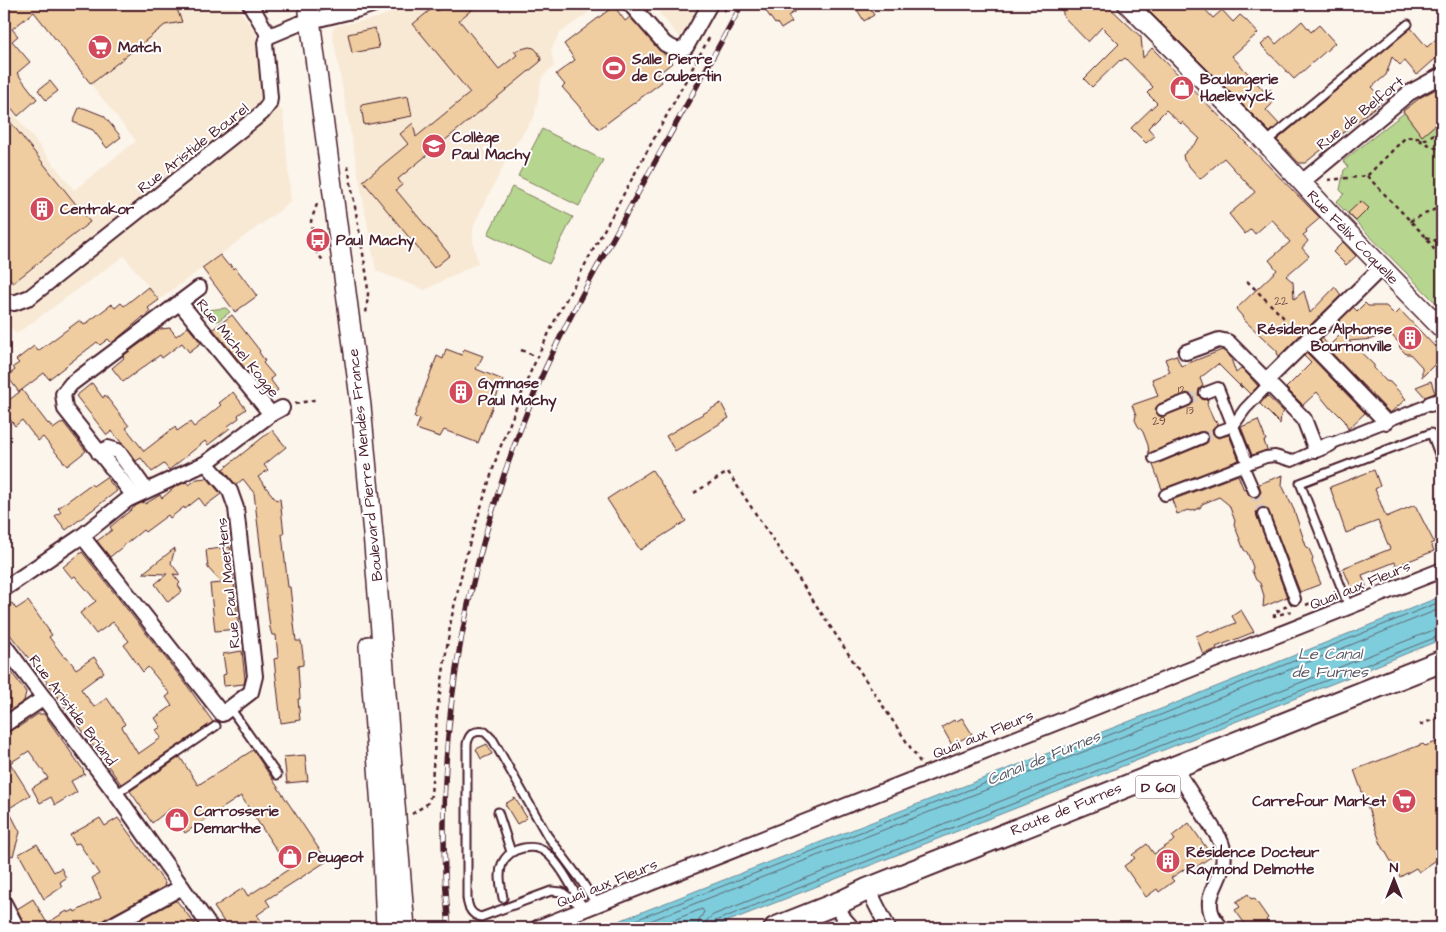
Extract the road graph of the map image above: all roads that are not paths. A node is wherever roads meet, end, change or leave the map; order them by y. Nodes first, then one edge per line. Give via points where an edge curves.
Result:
1 (250, 4) edge
2 (296, 4) edge
3 (375, 4) edge
4 (630, 4) edge
5 (710, 4) edge
6 (1127, 4) edge
7 (306, 16) edge
8 (1408, 24) dead end
9 (269, 36) junction
10 (1442, 75) edge
11 (1266, 142) junction
12 (1302, 182) junction
13 (1382, 267) junction
14 (199, 288) dead end
15 (4, 300) edge
16 (180, 303) junction
17 (1442, 329) edge
18 (1307, 340) junction
19 (1186, 352) dead end
20 (1268, 382) junction
21 (1205, 393) tunnel mouth
22 (1187, 400) tunnel mouth
23 (1436, 402) edge
24 (1162, 410) dead end
25 (1386, 422) junction
26 (1233, 426) junction
27 (1219, 431) tunnel mouth
28 (1202, 438) tunnel mouth
29 (1330, 444) joint
30 (1316, 450) junction
31 (1154, 458) dead end
32 (1442, 462) edge
33 (206, 463) junction
34 (1246, 465) junction
35 (1254, 491) tunnel mouth
36 (140, 493) junction
37 (1165, 495) dead end
38 (1263, 514) tunnel mouth
39 (82, 536) junction
40 (1442, 570) edge
41 (4, 589) edge
42 (1295, 599) dead end
43 (1349, 607) junction
44 (4, 645) edge
45 (1442, 661) edge
46 (1442, 674) edge
47 (44, 698) junction
48 (227, 712) junction
49 (4, 725) edge
50 (1178, 772) junction
51 (277, 776) dead end
52 (116, 794) junction
53 (498, 812) dead end
54 (511, 852) junction
55 (182, 887) junction
56 (870, 894) junction
57 (503, 898) dead end
58 (4, 904) edge
59 (591, 907) junction
60 (843, 915) edge
61 (17, 928) edge
62 (107, 928) edge
63 (211, 928) edge
64 (386, 928) edge
65 (405, 928) edge
66 (537, 928) edge
67 (775, 928) edge
68 (803, 928) edge
69 (888, 928) edge
70 (1221, 928) edge

1 - 9 street
2 - 7 main road, Boulevard Pierre Mendès France
3 - 7 street via 356,10
4 - 5 street via 665,44 677,50 686,47
6 - 11 street, Rue Félix Coquelle
7 - 9 street
7 - 64 main road, Boulevard Pierre Mendès France via 321,193 352,440 364,568
7 - 65 main road, Boulevard Pierre Mendès France via 361,406
8 - 11 lane
9 - 15 street, Rue Aristide Bourel via 265,42 270,98 262,113 30,297 14,303
10 - 12 street, Rue de Belfort via 1409,93
11 - 12 street, Rue Félix Coquelle
12 - 13 street, Rue Félix Coquelle
13 - 17 street, Rue Félix Coquelle
13 - 18 street
14 - 16 street
16 - 33 street, Rue Michel Kogge via 276,411
16 - 36 street via 75,381 64,391 62,398 65,408 99,453
18 - 20 street
18 - 25 street
19 - 20 street via 1226,340
20 - 26 street
20 - 30 street via 1304,419
21 - 26 street via 1218,388
22 - 24 street
23 - 25 street
25 - 29 street
26 - 27 street
26 - 34 street
28 - 31 street
29 - 30 street
30 - 34 street via 1292,462 1272,456
32 - 43 lane via 1431,433 1300,483
33 - 36 street
33 - 48 street, Rue Paul Maertens via 230,492 236,508 255,676 251,692
34 - 35 street
34 - 37 street
36 - 39 street
38 - 42 street
39 - 41 street
39 - 48 street
40 - 43 street, Quai aux Fleurs
43 - 59 street, Quai aux Fleurs
44 - 47 street, Rue Aristide Briand
45 - 50 main road, Route de Furnes / D 601
46 - 50 main road, Route de Furnes / D 601
47 - 49 street
47 - 52 street, Rue Aristide Briand
48 - 51 lane
48 - 52 lane
50 - 56 main road, Route de Furnes / D 601
50 - 70 street via 1223,848 1222,870 1210,901 1212,915
52 - 55 street, Rue Aristide Briand
53 - 54 lane
54 - 57 lane via 502,866
54 - 59 lane via 531,847 542,849
55 - 62 street
55 - 63 street, Rue Aristide Briand
56 - 60 main road, Route de Furnes / D 601
56 - 69 street
58 - 61 street
59 - 59 lane via 580,879 542,826 493,740 485,732 470,734 467,744 469,909 481,916 551,891 562,892
59 - 66 street, Quai aux Fleurs
60 - 67 main road, Route de Furnes / D 601
60 - 68 main road, Route de Furnes / D 601

